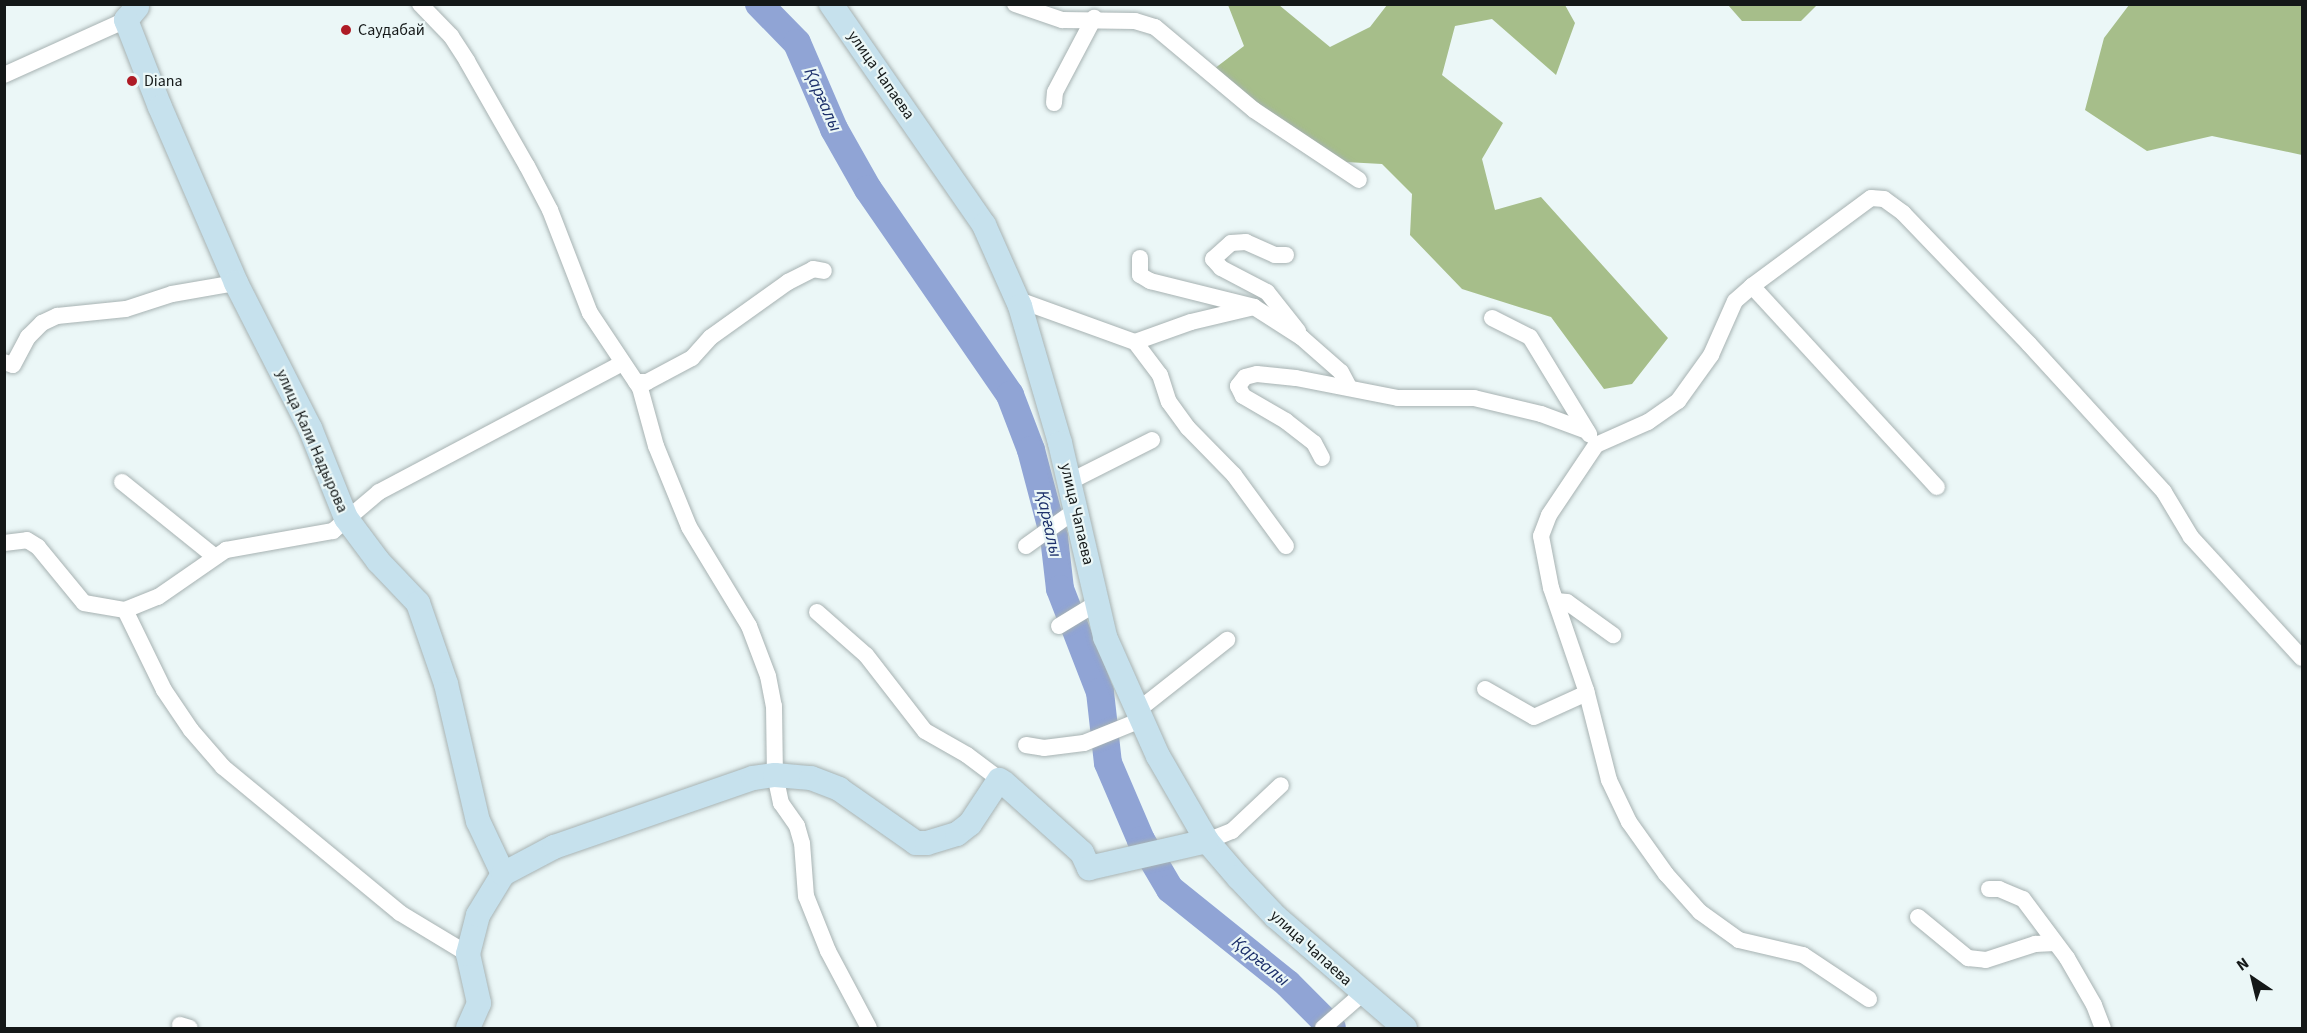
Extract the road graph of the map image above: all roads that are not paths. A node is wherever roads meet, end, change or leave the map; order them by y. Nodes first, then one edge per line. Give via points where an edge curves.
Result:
1 (420, 4) edge
2 (831, 4) edge
3 (1015, 4) edge
4 (137, 9) edge
5 (1094, 18) junction
6 (4, 75) edge
7 (1054, 103) dead end
8 (1359, 180) dead end
9 (1286, 255) dead end
10 (1140, 258) dead end
11 (824, 271) dead end
12 (236, 282) junction
13 (1752, 286) junction
14 (1016, 299) junction
15 (1254, 307) junction
16 (1492, 318) dead end
17 (1301, 337) junction
18 (1135, 342) junction
19 (4, 362) edge
20 (621, 364) junction
21 (636, 382) junction
22 (1349, 387) junction
23 (1592, 438) junction
24 (1152, 440) dead end
25 (1322, 458) dead end
26 (123, 482) dead end
27 (1069, 482) junction
28 (1937, 487) dead end
29 (1068, 515) junction
30 (346, 518) junction
31 (4, 543) edge
32 (1026, 546) dead end
33 (1286, 546) dead end
34 (214, 556) junction
35 (1556, 601) junction
36 (1089, 608) junction
37 (125, 610) junction
38 (817, 612) dead end
39 (1059, 626) dead end
40 (1613, 635) dead end
41 (1227, 640) dead end
42 (2302, 658) edge
43 (1485, 689) dead end
44 (1587, 693) junction
45 (1139, 715) junction
46 (1026, 745) dead end
47 (775, 775) junction
48 (1001, 781) junction
49 (1281, 785) dead end
50 (1207, 841) junction
51 (503, 874) junction
52 (1989, 889) dead end
53 (1918, 917) dead end
54 (2055, 943) junction
55 (468, 954) junction
56 (1362, 994) junction
57 (1869, 999) dead end
58 (468, 1029) edge
59 (869, 1029) edge
60 (1323, 1029) edge
61 (1405, 1029) edge
62 (2103, 1029) edge

1 - 20 street via 462,52 527,166 550,210 590,313
2 - 14 street, улица Чапаева via 984,225
3 - 5 street via 1062,20
4 - 6 street
4 - 12 street, улица Кали Надырова
5 - 7 street via 1055,92
5 - 8 street via 1155,27 1254,110
9 - 17 street via 1275,255 1246,242 1231,243 1213,259 1221,268 1267,292
10 - 15 street via 1140,275 1150,281
11 - 21 street via 813,269 788,282 711,337 692,358 647,382
12 - 19 street via 172,294 126,309 57,316 42,322 28,337 13,365
12 - 30 street, улица Кали Надырова via 310,428
13 - 23 street via 1736,301 1711,355 1678,401 1648,422
13 - 28 street
13 - 42 street via 1871,198 1884,199 1903,213 2029,344 2164,492 2191,537
14 - 18 street
14 - 27 street, улица Чапаева
15 - 17 street
15 - 18 street via 1191,322
16 - 23 street via 1530,336
17 - 22 street via 1341,372
18 - 33 street via 1160,375 1169,402 1188,428 1234,475
20 - 21 street
20 - 30 street via 379,492
21 - 47 street via 656,446 689,527 741,608 768,676 774,706
22 - 23 street via 1398,398 1474,398 1541,414
22 - 25 street via 1257,374 1245,377 1238,386 1254,404 1286,421 1314,443
23 - 35 street via 1540,536
24 - 27 street
26 - 34 street
27 - 29 street, улица Чапаева
29 - 32 street
29 - 36 street, улица Чапаева
30 - 34 street via 333,531 226,550
30 - 51 street, улица Кали Надырова via 378,561 418,603 446,684 478,821
31 - 37 street via 27,540 38,547 84,603
34 - 37 street via 158,597
35 - 40 street via 1567,602
35 - 44 street
36 - 39 street
36 - 45 street, улица Чапаева
37 - 55 street via 164,690 191,730 224,767 400,913
38 - 48 street via 866,655 925,731 967,755
41 - 45 street
43 - 44 street via 1534,717
44 - 57 street via 1609,780 1629,822 1666,874 1700,912 1739,940 1803,955
45 - 46 street via 1114,734 1089,742 1044,748
45 - 50 street, улица Чапаева
47 - 48 street via 811,778 839,789 916,843 942,840 970,824
47 - 51 street via 753,778 578,837
47 - 59 street via 781,803 797,826 802,843 806,896 828,951
48 - 50 street via 1082,853 1089,868
49 - 50 street via 1232,831
50 - 56 street, улица Чапаева via 1276,917
51 - 55 street via 478,915
52 - 54 street via 2000,889 2023,899
53 - 54 street via 1968,958 1986,960 2035,944
54 - 62 street via 2094,1005
55 - 58 street via 479,1003
56 - 60 street
56 - 61 street

